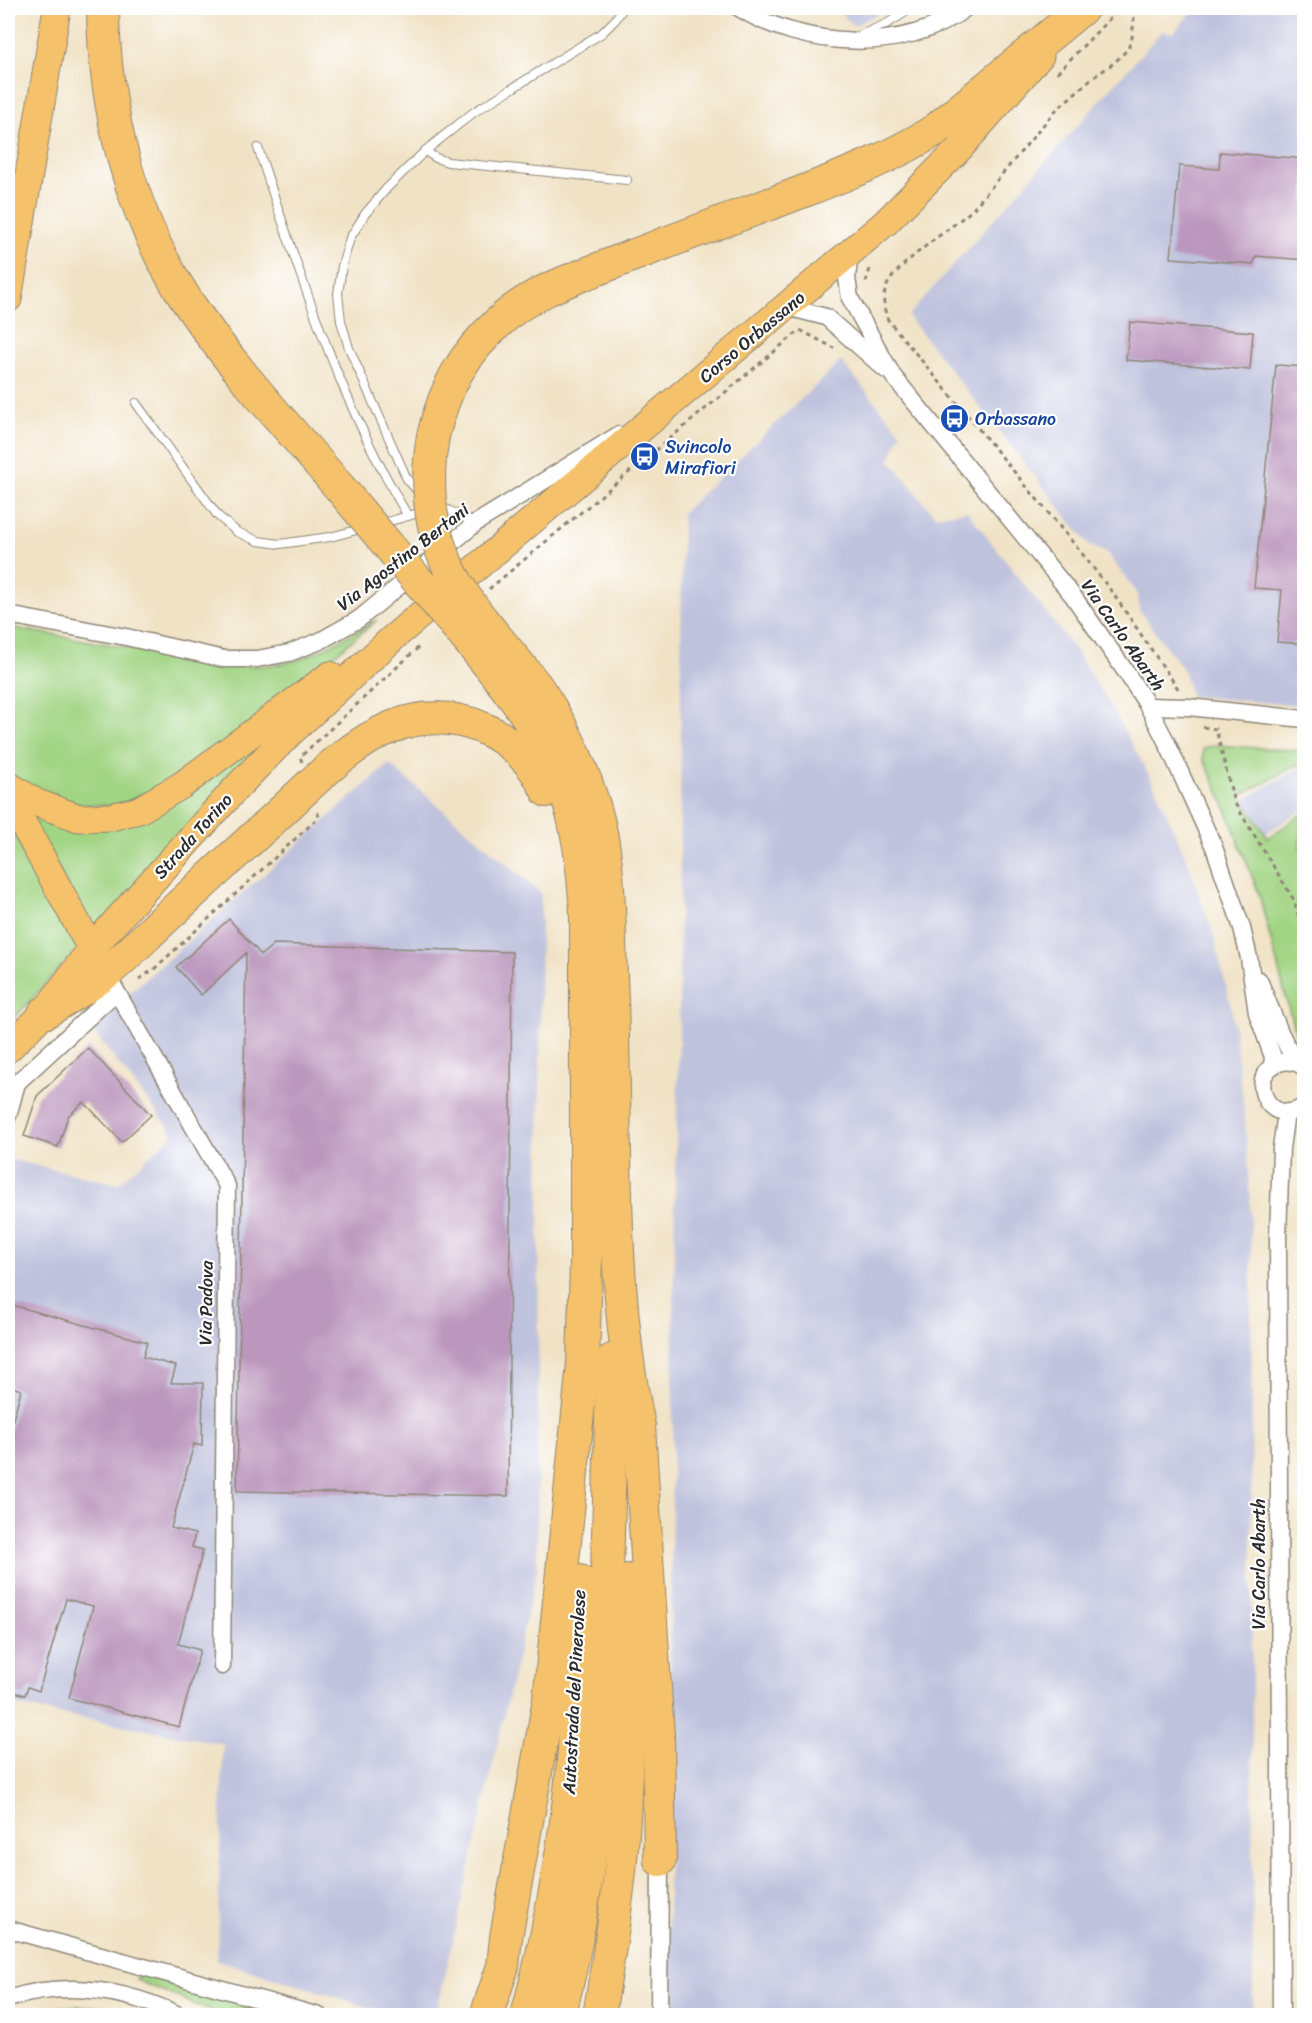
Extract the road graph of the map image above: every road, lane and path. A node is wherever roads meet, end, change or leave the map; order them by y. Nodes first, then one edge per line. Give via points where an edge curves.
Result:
1 (57, 8) edge
2 (103, 8) edge
3 (623, 8) edge
4 (739, 8) edge
5 (912, 8) edge
6 (966, 8) edge
7 (1083, 8) edge
8 (1135, 8) edge
9 (849, 40) junction
10 (258, 148) dead end
11 (425, 151) junction
12 (627, 180) dead end
13 (850, 253) junction
14 (8, 299) edge
15 (787, 307) junction
16 (837, 350) dead end
17 (893, 376) junction
18 (689, 390) junction
19 (136, 403) dead end
20 (440, 507) junction
21 (408, 516) junction
22 (476, 523) junction
23 (477, 613) junction
24 (8, 615) edge
25 (394, 637) junction
26 (426, 641) dead end
27 (1148, 706) junction
28 (1188, 707) junction
29 (1305, 719) edge
30 (302, 764) dead end
31 (8, 785) edge
32 (8, 796) edge
33 (316, 807) dead end
34 (1305, 937) edge
35 (1249, 957) junction
36 (104, 971) junction
37 (44, 1013) joint
38 (8, 1049) edge
39 (1300, 1065) edge
40 (1272, 1066) junction
41 (12, 1087) edge
42 (1305, 1106) edge
43 (1286, 1113) junction
44 (8, 1116) edge
45 (587, 1154) junction
46 (618, 1263) junction
47 (583, 1364) junction
48 (632, 1391) junction
49 (222, 1666) dead end
50 (660, 1860) joint
51 (8, 1929) edge
52 (506, 1937) junction
53 (46, 1991) junction
54 (8, 1999) edge
55 (8, 2008) edge
56 (181, 2016) edge
57 (319, 2016) edge
58 (475, 2016) edge
59 (486, 2016) edge
60 (527, 2016) edge
61 (559, 2016) edge
62 (599, 2016) edge
63 (659, 2016) edge
64 (1281, 2016) edge

1 - 14 main road
2 - 23 highway, bridge via 111,105 124,163 142,214 186,300 340,488
3 - 11 lane via 602,33 474,112
4 - 9 street via 760,21 806,36
5 - 9 lane
6 - 9 street via 954,17 903,37
7 - 13 main road, Corso Orbassano via 958,150
7 - 23 highway, bridge via 912,145 837,178 556,286 501,320 456,372 441,404 429,460 428,485 436,533 448,569
8 - 28 path via 1128,49 1055,111 967,215 891,279 884,296 885,311 888,320 1080,550
10 - 21 lane via 329,350 385,478
11 - 12 lane via 448,162
11 - 20 lane via 387,188 350,238 338,294 349,348 407,479
13 - 15 main road, Corso Orbassano
13 - 17 street, Via Carlo Abarth via 850,298
15 - 17 street, Via Carlo Abarth via 826,317
15 - 18 main road, Corso Orbassano
16 - 23 path via 800,330
17 - 27 street, Via Carlo Abarth via 1073,596
18 - 22 street, Via Agostino Bertani
18 - 25 main road, Corso Orbassano
19 - 21 lane via 218,516 237,532 258,541 280,544 330,537
20 - 21 lane
20 - 22 lane
22 - 24 street, Via Agostino Bertani via 359,619 289,653 257,659 224,659
23 - 45 highway via 503,682 559,775 576,831 586,911
23 - 46 highway via 536,687 559,724 578,762 602,836 612,1000
25 - 31 main road via 332,673 190,780 139,810 111,817 79,818 38,804
25 - 36 main road, Strada Torino via 245,779
26 - 30 path via 300,757
27 - 28 street
27 - 35 street, Via Carlo Abarth via 1209,836
28 - 29 street
28 - 34 path via 1199,726 1216,729 1234,802 1294,900
32 - 36 main road
33 - 36 path via 319,817 153,970
35 - 39 street, Via Carlo Abarth via 1280,1032
35 - 40 street, Via Carlo Abarth via 1257,1013 1273,1057
36 - 37 highway
36 - 41 street, Strada Torino
36 - 45 highway via 321,776 370,738 418,719 457,720 486,729 530,761 547,791 561,831 570,902 571,1018
36 - 49 street, Via Padova via 227,1186
37 - 38 main road
39 - 40 street, Via Carlo Abarth via 1279,1062
40 - 43 street via 1262,1080 1264,1098
41 - 44 street
42 - 43 street
43 - 64 street, Via Carlo Abarth via 1278,1237
45 - 47 highway
46 - 48 highway
46 - 61 highway via 612,1322 606,1612 598,1773 588,1871
47 - 52 highway via 549,1700
47 - 60 highway, Autostrada del Pinerolese via 578,1667 570,1791 549,1919
48 - 50 highway via 639,1426 658,1736
48 - 62 highway via 627,1432 628,1703 624,1816 620,1873
50 - 63 street
51 - 57 street
52 - 58 highway
52 - 59 highway
53 - 54 street
53 - 55 street
53 - 56 street via 72,1989 121,1994

